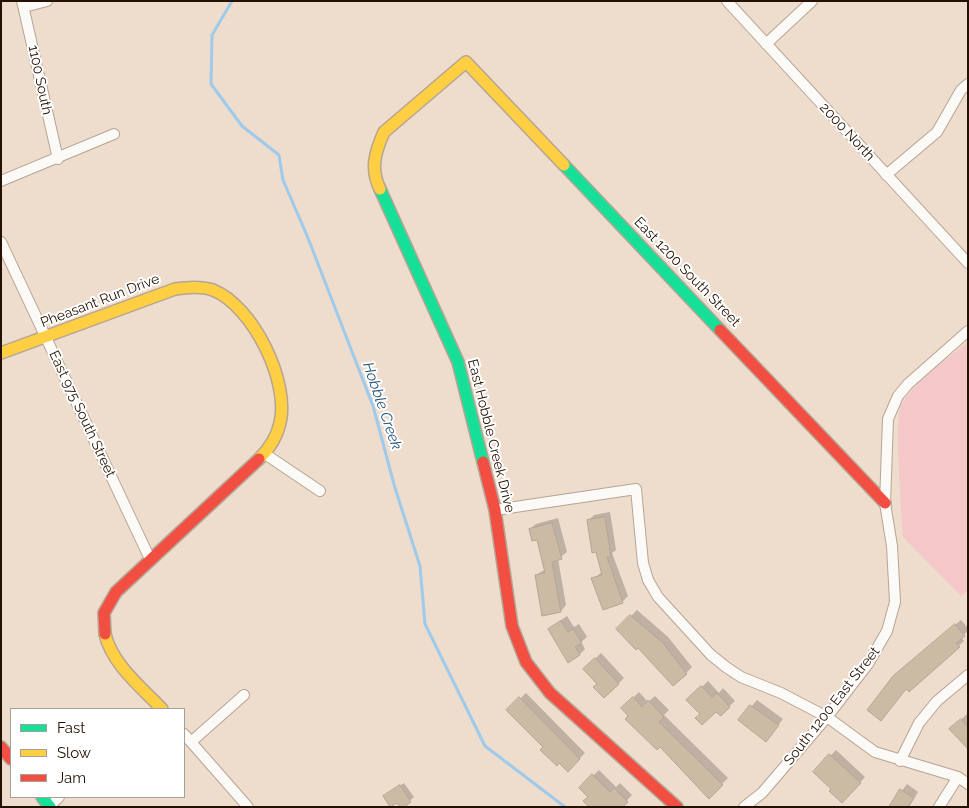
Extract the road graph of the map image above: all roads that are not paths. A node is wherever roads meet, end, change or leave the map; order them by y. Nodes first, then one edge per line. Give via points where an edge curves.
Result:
1 (47, 1) edge
2 (726, 1) edge
3 (812, 1) edge
4 (23, 4) edge
5 (766, 44) junction
6 (466, 62) joint
7 (968, 84) edge
8 (114, 134) dead end
9 (58, 159) junction
10 (886, 175) junction
11 (1, 181) edge
12 (1, 242) edge
13 (968, 264) edge
14 (968, 331) edge
15 (46, 337) junction
16 (1, 353) edge
17 (265, 454) junction
18 (320, 491) dead end
19 (885, 503) junction
20 (495, 510) junction
21 (150, 558) junction
22 (968, 675) edge
23 (244, 695) dead end
24 (159, 708) edge
25 (827, 717) junction
26 (185, 735) edge
27 (192, 742) junction
28 (1, 747) edge
29 (10, 758) edge
30 (900, 761) junction
31 (958, 777) junction
32 (968, 784) edge
33 (248, 807) edge
34 (677, 807) edge
35 (744, 807) edge
36 (939, 807) edge

1 - 4 street
2 - 5 street, 2000 North
3 - 5 street
4 - 9 street, 1100 South
5 - 10 street, 2000 North
6 - 19 street, East 1200 South Street
6 - 20 street, East Hobble Creek Drive via 384,132 376,146 374,177 458,362
7 - 10 street via 961,90 937,132
8 - 9 street
9 - 11 street
10 - 13 street, 2000 North
12 - 15 street, East 975 South Street
14 - 19 street, South 1200 East Street via 898,396 888,419
15 - 16 street, Pheasant Run Drive
15 - 17 street, Pheasant Run Drive via 176,289 194,285 212,288 245,314 258,334 279,388 282,411 278,431
15 - 21 street, East 975 South Street
17 - 18 street
17 - 21 street
19 - 25 street, South 1200 East Street via 896,584 893,616 877,650
20 - 25 street via 636,489 644,563 648,580 658,597 726,667
20 - 34 street, East Hobble Creek Drive via 512,626 526,662 550,693
21 - 24 street via 108,602 102,628 104,640 113,655
22 - 30 street via 918,723
23 - 27 street
25 - 30 street via 875,752
25 - 35 street, South 1200 East Street via 762,793
26 - 27 street
27 - 33 street
28 - 29 street
30 - 31 street
31 - 32 street
31 - 36 street

